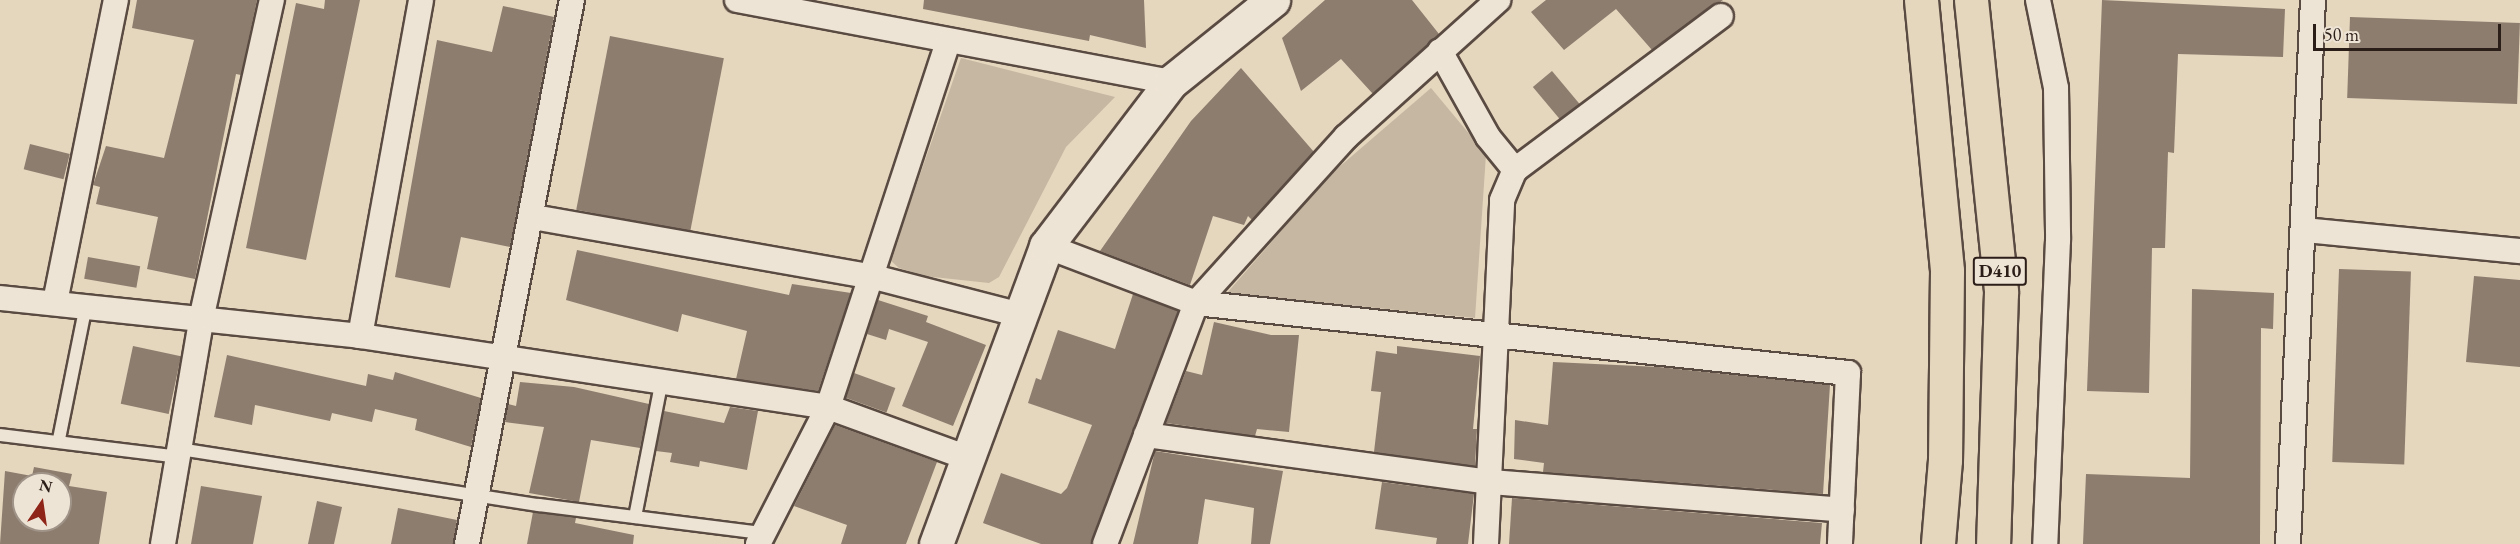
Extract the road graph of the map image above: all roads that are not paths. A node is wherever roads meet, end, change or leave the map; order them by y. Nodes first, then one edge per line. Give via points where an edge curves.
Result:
1 (116, 0) edge
2 (272, 0) edge
3 (421, 0) edge
4 (572, 0) edge
5 (737, 0) edge
6 (1273, 0) edge
7 (1498, 0) edge
8 (1921, 0) edge
9 (1971, 0) edge
10 (2038, 0) edge
11 (2313, 0) edge
12 (1721, 16) dead end
13 (948, 42) junction
14 (1440, 51) junction
15 (1171, 82) junction
16 (1515, 170) junction
17 (533, 217) junction
18 (2305, 230) junction
19 (1046, 246) junction
20 (2520, 251) edge
21 (874, 277) junction
22 (0, 298) edge
23 (55, 302) junction
24 (1196, 303) junction
25 (86, 305) junction
26 (202, 315) junction
27 (1021, 315) junction
28 (360, 336) junction
29 (1494, 337) junction
30 (501, 360) junction
31 (662, 380) junction
32 (828, 407) junction
33 (0, 435) edge
34 (1146, 435) junction
35 (59, 439) junction
36 (179, 453) junction
37 (968, 458) junction
38 (1490, 482) junction
39 (477, 495) junction
40 (1842, 510) junction
41 (635, 517) junction
42 (759, 539) edge
43 (163, 544) edge
44 (467, 544) edge
45 (936, 544) edge
46 (1105, 544) edge
47 (1486, 544) edge
48 (1840, 544) edge
49 (1938, 544) edge
50 (1993, 544) edge
51 (2045, 544) edge
52 (2288, 544) edge

1 - 23 street
2 - 26 street
3 - 28 street
4 - 17 street
5 - 13 street
6 - 15 street
7 - 14 street
8 - 49 highway, D410 via 1947,271 1945,460
9 - 50 highway, D410 via 2000,281
10 - 51 street via 2056,88 2058,240
11 - 18 street
12 - 16 street via 1609,95
13 - 15 street
13 - 21 street
14 - 16 street via 1488,137
14 - 24 street via 1346,137
15 - 19 street
16 - 29 street via 1502,200
17 - 21 street
17 - 30 street
18 - 20 street
18 - 52 street
19 - 24 street
19 - 27 street
21 - 27 street
21 - 32 street
22 - 23 street
23 - 25 street
24 - 29 street
24 - 34 street
25 - 26 street
25 - 35 lane
26 - 28 street
26 - 36 street
27 - 37 street
28 - 30 street
29 - 38 street
29 - 40 street via 1848,373
30 - 31 street
30 - 39 street
31 - 32 street
31 - 41 lane
32 - 37 street
32 - 42 street
33 - 35 lane
34 - 38 street
34 - 46 street
35 - 36 lane
36 - 39 lane
36 - 43 street
37 - 45 street
38 - 40 street
38 - 47 street
39 - 41 lane
39 - 44 street
40 - 48 street
41 - 42 lane

